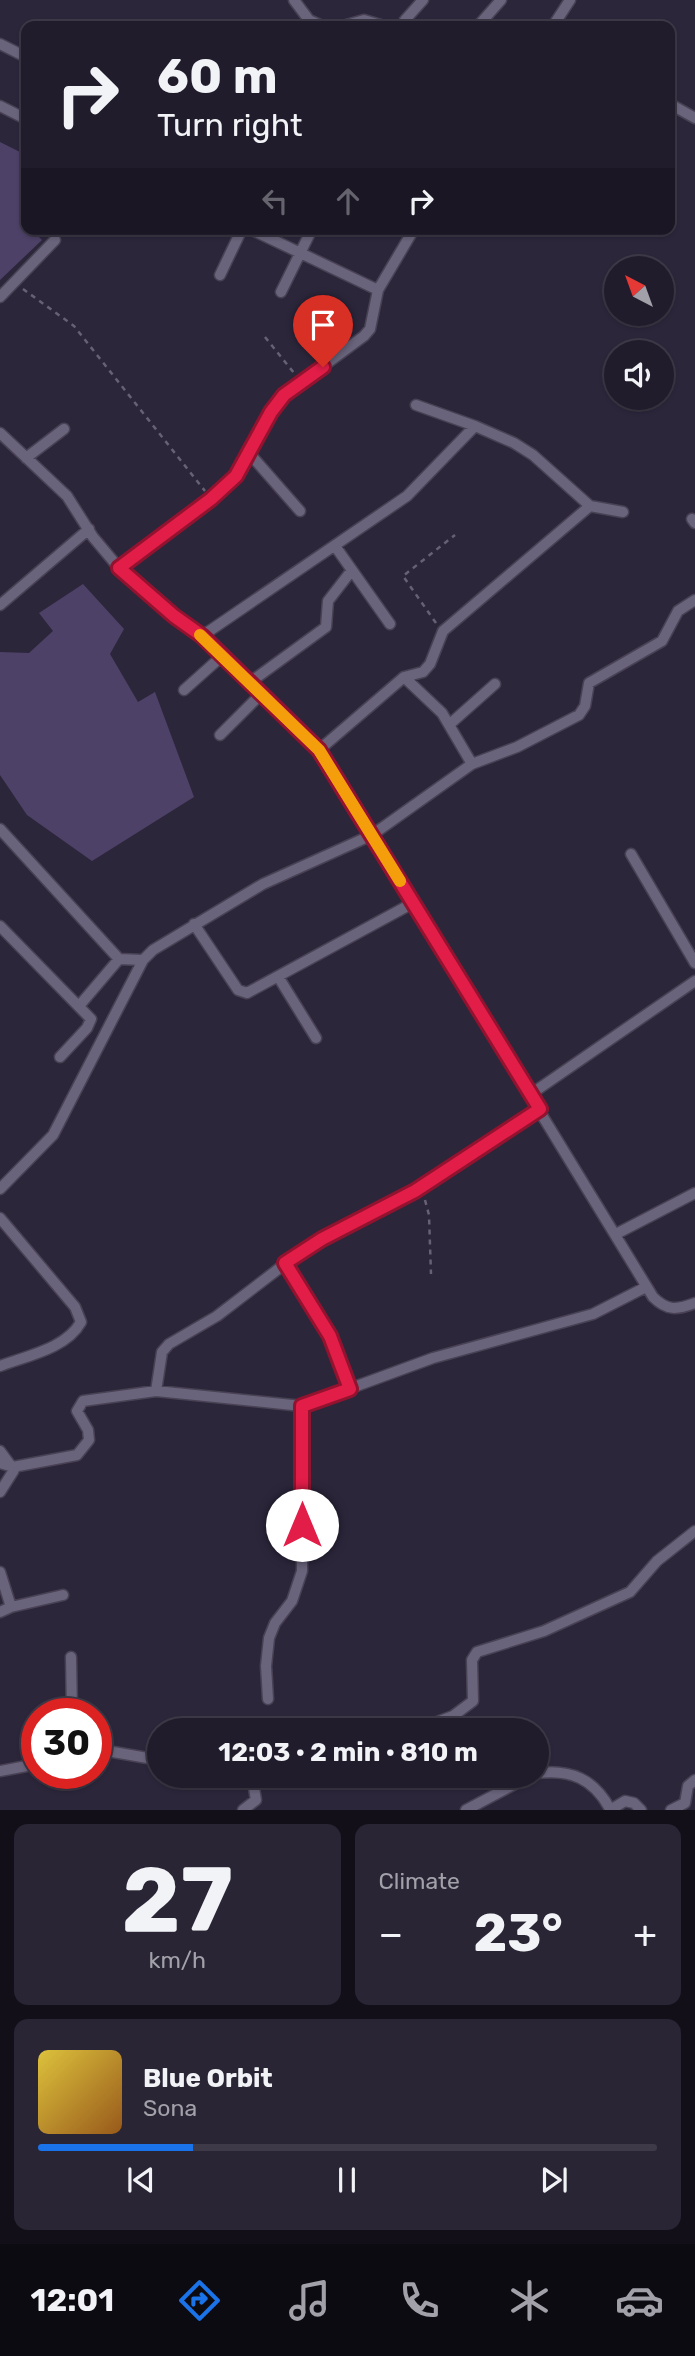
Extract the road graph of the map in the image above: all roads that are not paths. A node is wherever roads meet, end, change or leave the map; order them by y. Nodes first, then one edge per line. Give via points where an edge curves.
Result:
1 (294, 0) edge
2 (423, 0) edge
3 (501, 0) edge
4 (570, 0) edge
5 (405, 20) dead end
6 (311, 21) edge
7 (482, 21) edge
8 (556, 21) edge
9 (0, 44) edge
10 (21, 54) edge
11 (0, 106) edge
12 (675, 106) edge
13 (21, 116) edge
14 (695, 118) edge
15 (239, 235) edge
16 (262, 235) edge
17 (309, 235) edge
18 (410, 235) edge
19 (55, 240) dead end
20 (300, 254) junction
21 (220, 275) dead end
22 (378, 290) junction
23 (281, 292) dead end
24 (0, 297) edge
25 (416, 405) dead end
26 (475, 426) junction
27 (64, 429) dead end
28 (0, 433) edge
29 (250, 454) junction
30 (26, 458) junction
31 (590, 506) junction
32 (300, 511) dead end
33 (623, 512) dead end
34 (89, 528) junction
35 (335, 546) junction
36 (119, 568) junction
37 (352, 569) junction
38 (695, 600) edge
39 (0, 605) edge
40 (390, 624) dead end
41 (202, 636) junction
42 (222, 656) junction
43 (404, 677) junction
44 (249, 683) junction
45 (495, 684) dead end
46 (184, 690) dead end
47 (261, 694) junction
48 (450, 724) junction
49 (220, 735) dead end
50 (319, 750) junction
51 (472, 764) junction
52 (0, 829) edge
53 (372, 835) junction
54 (631, 854) dead end
55 (413, 903) junction
56 (194, 924) junction
57 (0, 926) edge
58 (119, 959) junction
59 (143, 960) junction
60 (695, 963) edge
61 (279, 978) junction
62 (695, 981) edge
63 (79, 1006) junction
64 (316, 1038) dead end
65 (60, 1057) dead end
66 (531, 1094) junction
67 (540, 1109) junction
68 (0, 1189) edge
69 (695, 1193) edge
70 (0, 1217) edge
71 (616, 1234) junction
72 (285, 1263) junction
73 (646, 1287) junction
74 (695, 1303) edge
75 (0, 1366) edge
76 (350, 1389) junction
77 (156, 1391) junction
78 (302, 1406) junction
79 (0, 1451) edge
80 (0, 1463) edge
81 (13, 1467) junction
82 (0, 1492) edge
83 (695, 1531) edge
84 (0, 1572) edge
85 (62, 1595) dead end
86 (5, 1610) edge
87 (71, 1657) dead end
88 (72, 1698) edge
89 (268, 1699) dead end
90 (448, 1718) edge
91 (112, 1752) edge
92 (147, 1758) edge
93 (21, 1767) edge
94 (0, 1771) edge
95 (549, 1773) edge
96 (695, 1780) edge
97 (507, 1788) edge
98 (256, 1805) edge
99 (243, 1810) edge
100 (466, 1810) edge
101 (610, 1810) edge
102 (641, 1810) edge
103 (671, 1810) edge

1 - 6 street
2 - 5 street
3 - 7 street
4 - 8 street
9 - 10 street
11 - 13 street
12 - 14 street
15 - 21 street
16 - 20 street
17 - 20 street
18 - 22 street
19 - 24 street
20 - 22 street
20 - 23 street
22 - 29 street via 370,329 351,348 301,381 271,412
25 - 26 street
26 - 31 street via 533,455
26 - 35 street via 407,496
27 - 30 street
28 - 30 street
29 - 32 street
29 - 36 street via 242,470 211,499
30 - 34 street via 67,496
31 - 33 street
31 - 43 street via 443,631 423,672
34 - 36 street
34 - 39 street
35 - 37 street
35 - 41 street
36 - 41 street
37 - 40 street
37 - 44 street via 328,601 326,627
38 - 51 street via 678,611 662,641 589,683 579,715
41 - 42 street
42 - 44 street
42 - 46 street
43 - 48 street
43 - 50 street
44 - 47 street
45 - 48 street
47 - 49 street
47 - 50 street
48 - 51 street
50 - 53 street
51 - 53 street
52 - 58 street
53 - 55 street
53 - 56 street via 264,884
54 - 60 street
55 - 61 street
55 - 66 street
56 - 59 street
56 - 61 street via 242,992
57 - 63 street
58 - 59 street
58 - 63 street
59 - 68 street via 53,1135
61 - 64 street
62 - 66 street
63 - 65 street via 91,1022
66 - 67 street
67 - 71 street
67 - 72 street via 415,1191
69 - 71 street
70 - 75 street via 75,1307 80,1322 55,1345
71 - 73 street
72 - 76 street via 330,1336
72 - 77 street via 217,1316 169,1344 162,1352
73 - 74 street via 662,1306 672,1309
73 - 76 street via 593,1314 460,1349
76 - 78 street
77 - 78 street
77 - 81 street via 83,1401 77,1411 89,1440 80,1453
78 - 89 street via 302,1571 292,1601 269,1638
79 - 81 street
80 - 81 street
81 - 82 street
83 - 90 street via 657,1561 631,1592 544,1631 477,1652 472,1660 473,1701
84 - 86 street
85 - 86 street
87 - 88 street
91 - 92 street
93 - 94 street
95 - 101 street via 567,1772 588,1780 602,1793
96 - 103 street via 688,1786 685,1803
97 - 100 street
98 - 99 street
101 - 102 street via 625,1801

